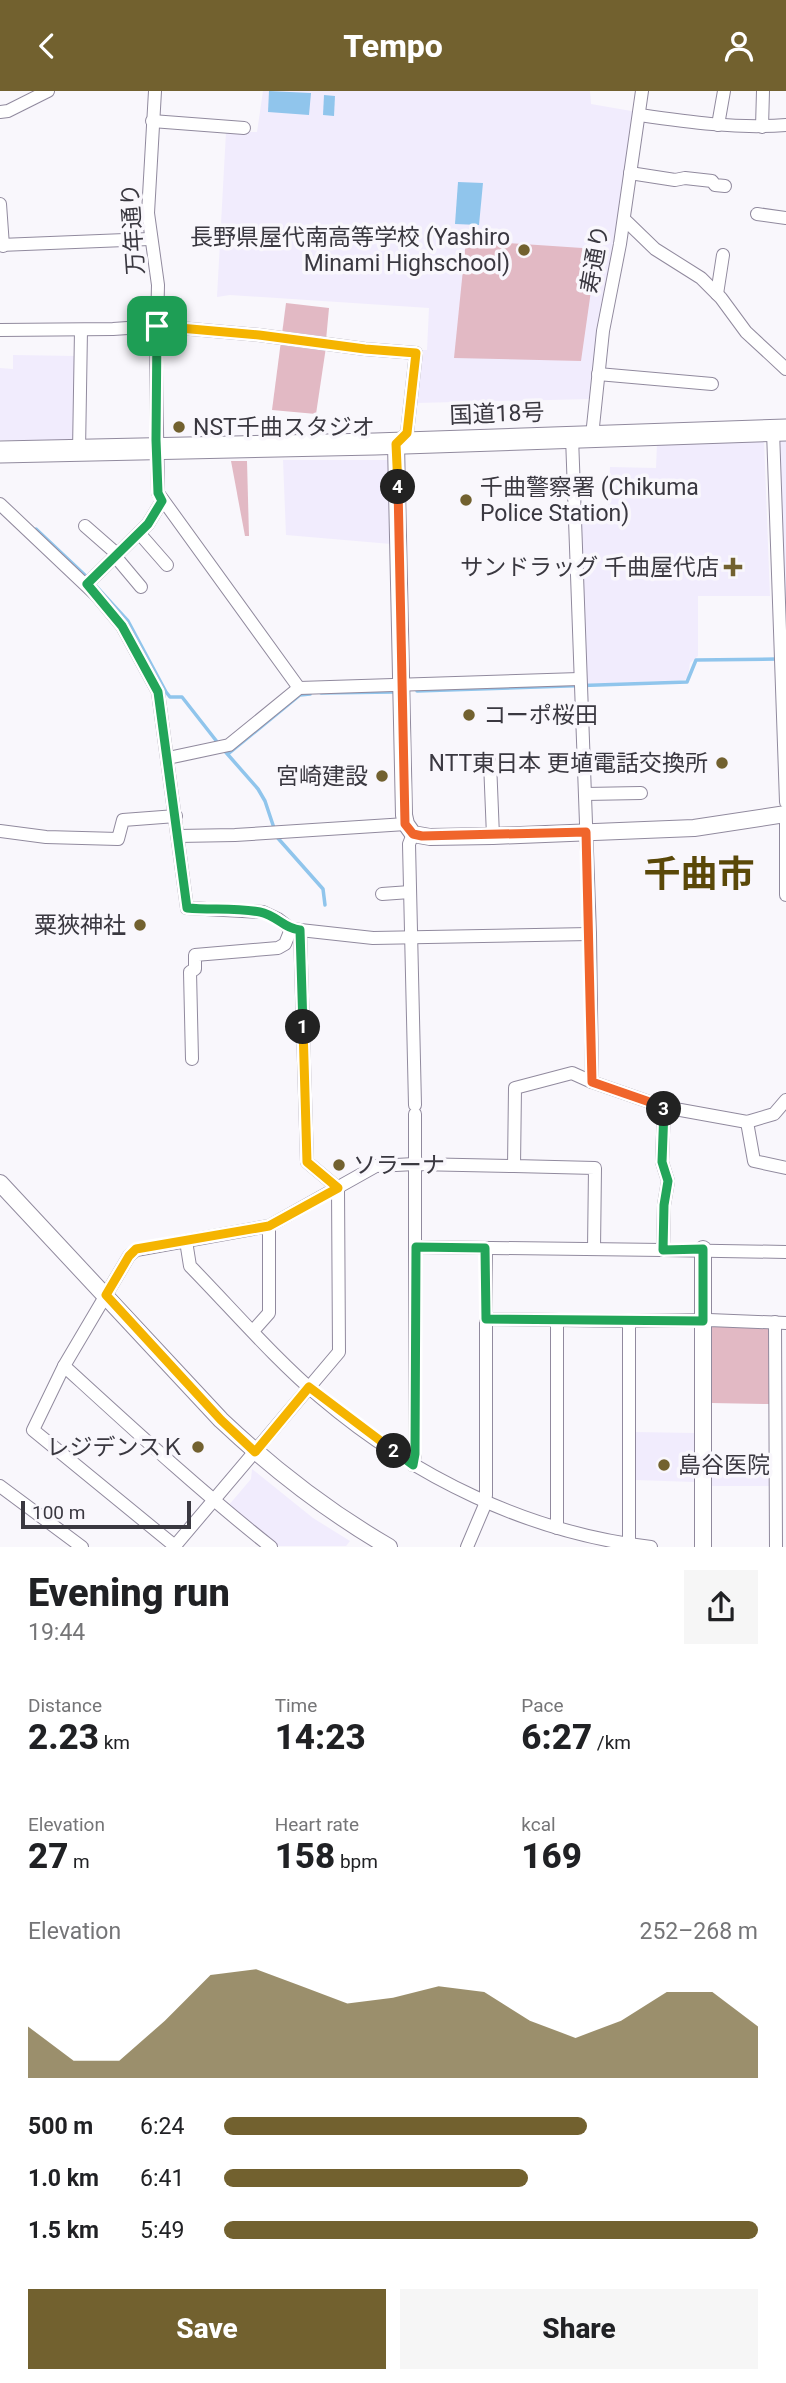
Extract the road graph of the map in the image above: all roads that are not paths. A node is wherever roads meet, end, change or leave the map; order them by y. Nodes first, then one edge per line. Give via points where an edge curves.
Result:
1 (48, 91) edge
2 (155, 91) edge
3 (642, 91) edge
4 (723, 91) edge
5 (763, 91) edge
6 (0, 112) edge
7 (640, 115) junction
8 (152, 121) junction
9 (718, 125) junction
10 (786, 125) edge
11 (762, 127) junction
12 (244, 128) dead end
13 (630, 173) junction
14 (725, 186) dead end
15 (0, 204) edge
16 (757, 214) dead end
17 (786, 218) edge
18 (624, 219) junction
19 (150, 239) junction
20 (2, 246) edge
21 (723, 255) dead end
22 (717, 294) junction
23 (157, 326) junction
24 (0, 330) edge
25 (81, 330) junction
26 (786, 369) edge
27 (598, 374) junction
28 (712, 384) dead end
29 (780, 431) edge
30 (582, 436) junction
31 (396, 444) junction
32 (157, 449) junction
33 (79, 451) junction
34 (0, 452) edge
35 (162, 501) junction
36 (0, 504) edge
37 (85, 526) dead end
38 (139, 533) junction
39 (116, 555) junction
40 (167, 565) dead end
41 (87, 584) junction
42 (141, 587) dead end
43 (783, 658) edge
44 (580, 684) junction
45 (402, 685) junction
46 (299, 688) junction
47 (168, 758) junction
48 (490, 762) dead end
49 (640, 793) dead end
50 (585, 794) junction
51 (786, 802) edge
52 (786, 813) edge
53 (176, 816) junction
54 (409, 829) junction
55 (0, 831) edge
56 (586, 832) junction
57 (178, 836) junction
58 (493, 836) junction
59 (410, 892) junction
60 (382, 894) dead end
61 (786, 895) edge
62 (296, 930) junction
63 (590, 934) junction
64 (411, 937) junction
65 (192, 1059) dead end
66 (592, 1082) junction
67 (786, 1100) edge
68 (664, 1107) junction
69 (747, 1122) junction
70 (415, 1164) junction
71 (514, 1166) junction
72 (786, 1168) edge
73 (0, 1183) edge
74 (338, 1188) junction
75 (269, 1226) junction
76 (186, 1241) junction
77 (416, 1247) junction
78 (485, 1248) junction
79 (594, 1249) junction
80 (703, 1249) junction
81 (663, 1250) junction
82 (786, 1252) edge
83 (106, 1295) junction
84 (486, 1319) junction
85 (557, 1320) junction
86 (629, 1321) junction
87 (703, 1321) junction
88 (781, 1323) edge
89 (253, 1331) junction
90 (64, 1366) junction
91 (309, 1387) junction
92 (255, 1452) junction
93 (413, 1465) junction
94 (0, 1486) edge
95 (212, 1500) junction
96 (485, 1501) junction
97 (556, 1528) junction
98 (629, 1543) junction
99 (82, 1546) edge
100 (175, 1546) edge
101 (271, 1546) edge
102 (388, 1546) edge
103 (467, 1546) edge
104 (651, 1546) edge
105 (704, 1546) edge
106 (776, 1546) edge

1 - 6 street
2 - 8 street, 万年通り
3 - 7 street, 寿通り
4 - 9 street
5 - 11 street
7 - 9 street
7 - 13 street, 寿通り
8 - 12 street
8 - 19 street, 万年通り
9 - 11 street
10 - 11 street
13 - 14 street
13 - 18 street, 寿通り
15 - 20 street
16 - 17 street
18 - 22 street via 655,249 701,278
18 - 27 street, 寿通り
19 - 20 street
19 - 23 street, 万年通り via 158,285
21 - 22 street
22 - 26 street via 746,332
23 - 25 street
23 - 31 street via 416,353 407,433
23 - 32 street, 万年通り
24 - 25 street
25 - 33 street
27 - 28 street
27 - 30 street, 寿通り
29 - 30 highway, 国道18号
29 - 43 street via 778,606
30 - 31 highway, 国道18号
30 - 44 street, 寿通り
31 - 32 highway, 国道18号
31 - 45 street
32 - 33 highway, 国道18号
32 - 35 street, 万年通り
33 - 34 highway, 国道18号
35 - 38 street
35 - 46 street
36 - 41 street
37 - 39 street
38 - 39 street
38 - 40 street
39 - 41 street
39 - 42 street
41 - 47 street via 122,626 158,692
43 - 51 street
44 - 45 street
44 - 50 street, 寿通り
45 - 46 street
45 - 54 street
46 - 47 street via 223,747
47 - 53 street
48 - 58 street
49 - 50 street
50 - 56 street, 寿通り
52 - 56 street via 694,828
52 - 61 street
53 - 55 street via 123,820 118,839
53 - 57 street
54 - 57 street
54 - 58 street via 430,837
54 - 59 street
56 - 58 street
56 - 63 street, 寿通り
57 - 62 street via 187,908 263,912
59 - 60 street
59 - 64 street
62 - 64 street
62 - 65 street via 278,948 195,955 195,969 190,972
62 - 74 street via 307,1162
63 - 64 street
63 - 66 street, 寿通り
64 - 70 street
66 - 68 street
66 - 71 street via 572,1073 514,1089
67 - 69 street via 774,1114
68 - 69 street
68 - 81 street via 662,1162 668,1181
69 - 72 street via 754,1161
70 - 71 street
70 - 74 street via 376,1167
70 - 77 street
71 - 79 street via 595,1168
73 - 83 street
74 - 75 street
74 - 91 street via 339,1352
75 - 76 street
75 - 89 street via 269,1313
76 - 83 street via 136,1249
76 - 89 street via 190,1266
77 - 78 street
77 - 93 street
78 - 79 street
78 - 84 street
79 - 81 street
80 - 81 street
80 - 82 street
80 - 87 street
83 - 90 street
83 - 92 street
84 - 85 street
84 - 96 street
85 - 86 street
85 - 97 street
86 - 87 street
86 - 98 street
87 - 88 street
87 - 105 street
88 - 106 street
89 - 91 street
90 - 95 street
90 - 100 street via 33,1430
91 - 92 street
91 - 93 street
92 - 95 street
92 - 102 street via 338,1516
93 - 96 street
94 - 99 street
95 - 100 street
95 - 101 street
96 - 97 street
96 - 103 street
97 - 98 street
98 - 104 street

